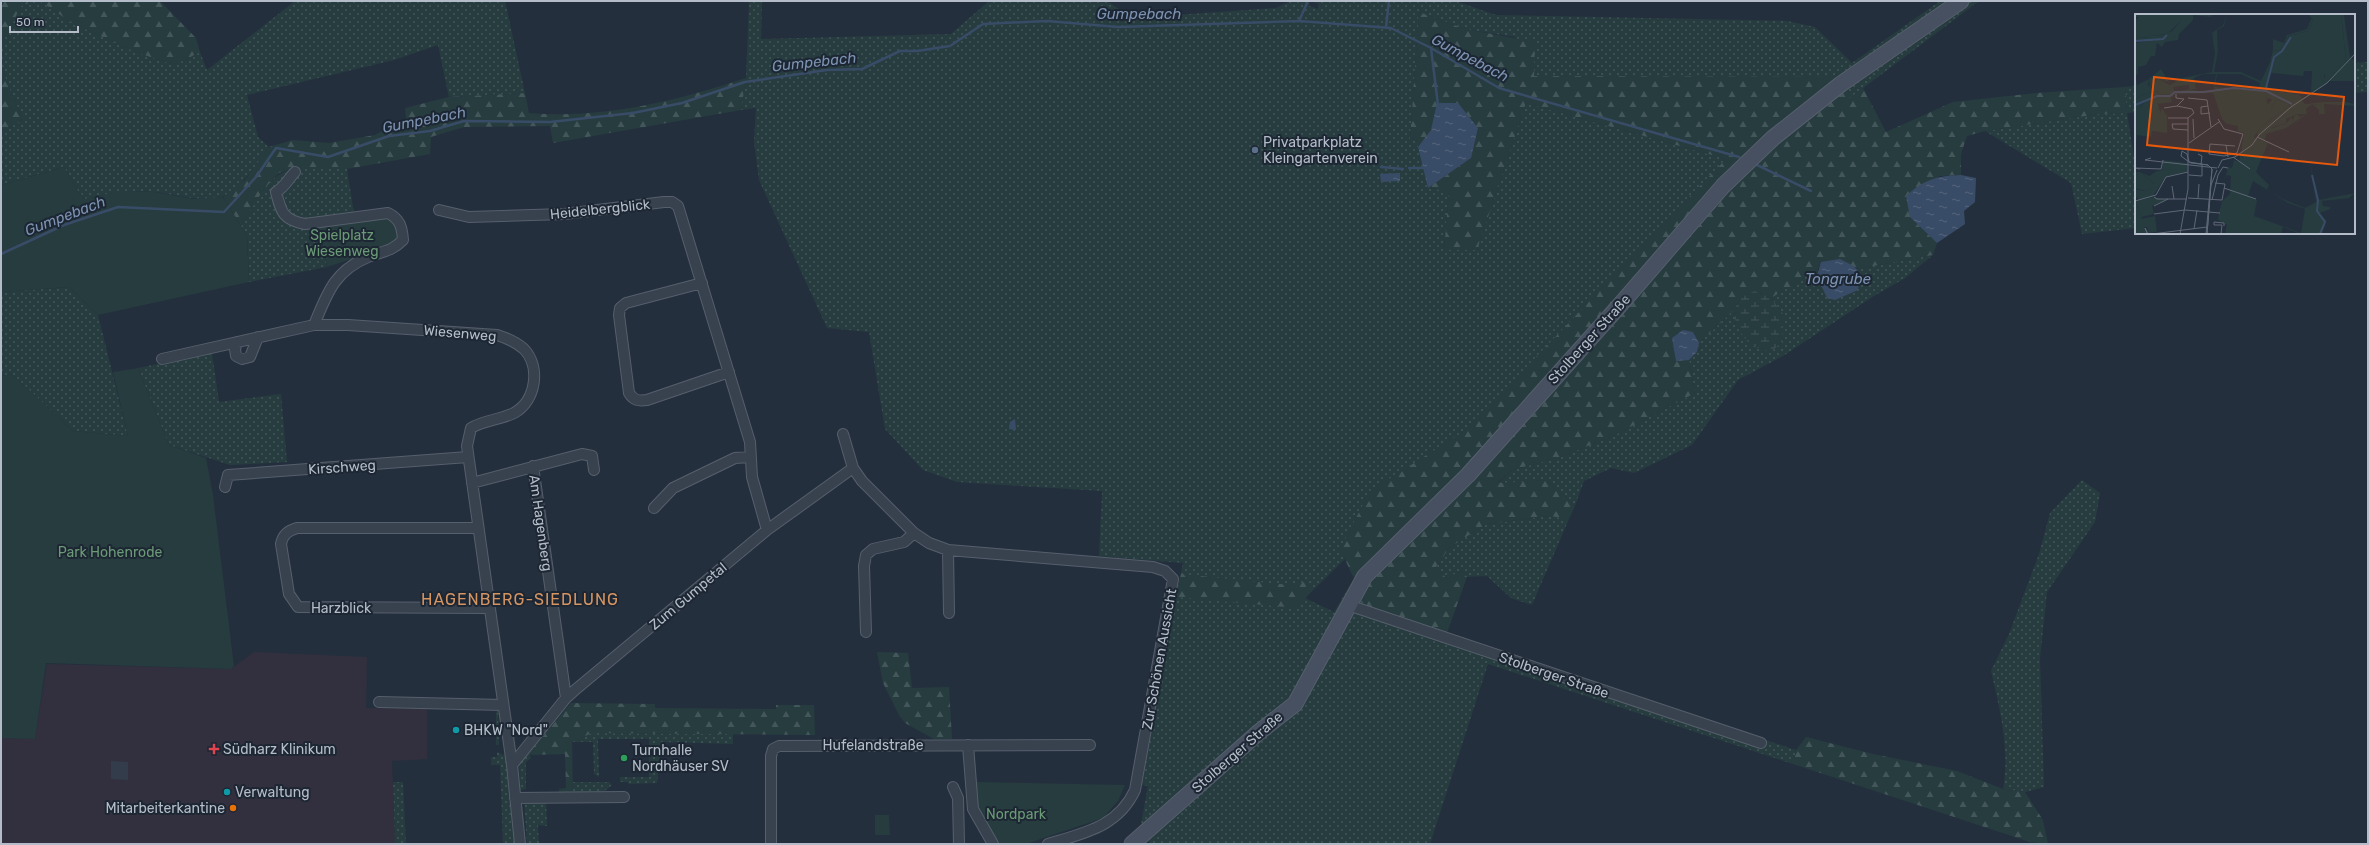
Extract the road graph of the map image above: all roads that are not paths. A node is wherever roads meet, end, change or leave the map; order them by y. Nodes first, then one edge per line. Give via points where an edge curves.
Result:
1 (1961, 1) edge
2 (295, 172) dead end
3 (439, 210) dead end
4 (702, 283) junction
5 (314, 325) junction
6 (258, 337) junction
7 (237, 342) junction
8 (162, 359) dead end
9 (729, 372) junction
10 (843, 434) dead end
11 (468, 457) junction
12 (750, 457) junction
13 (533, 466) junction
14 (853, 468) junction
15 (594, 470) dead end
16 (472, 483) junction
17 (225, 487) dead end
18 (654, 508) dead end
19 (478, 528) junction
20 (767, 530) junction
21 (914, 533) junction
22 (948, 550) junction
23 (1348, 605) junction
24 (489, 608) junction
25 (949, 613) dead end
26 (866, 632) dead end
27 (566, 698) junction
28 (379, 702) dead end
29 (503, 704) junction
30 (1761, 743) dead end
31 (968, 745) junction
32 (1090, 745) dead end
33 (512, 765) junction
34 (953, 786) dead end
35 (624, 797) dead end
36 (515, 798) junction
37 (520, 844) edge
38 (771, 844) edge
39 (959, 844) edge
40 (993, 844) edge
41 (1048, 844) edge
42 (1132, 844) edge

1 - 23 main road, Stolberger Straße via 1841,84 1773,138 1723,186 1468,475 1365,576
2 - 5 street via 288,178 284,187 276,192 283,214 292,222 305,224 388,213 395,216 402,229 403,240 394,249 364,259 340,274 332,284
3 - 4 street, Heidelbergblick via 469,216 564,214 672,202 678,206 682,214
4 - 9 street, Heidelbergblick
4 - 9 street via 626,303 620,308 629,393 638,401 647,400
5 - 6 street, Wiesenweg
5 - 11 street, Wiesenweg via 497,335 519,345 533,364 532,392 528,400 515,412 471,428 468,435
6 - 7 street, Wiesenweg
6 - 7 street via 250,357 242,360 236,356
7 - 8 street, Wiesenweg
9 - 12 street, Heidelbergblick via 750,442
10 - 14 street
11 - 16 street
11 - 17 street, Kirschweg via 228,475
12 - 18 street via 735,458 673,488
12 - 20 street, Heidelbergblick via 752,477
13 - 15 street, Am Hagenberg via 588,454 592,456
13 - 16 street, Am Hagenberg
13 - 27 street, Am Hagenberg
14 - 20 street, Zum Gumpetal
14 - 21 street, Zur Schönen Aussicht via 862,481
16 - 19 street
19 - 24 street
19 - 24 street, Harzblick via 297,528 289,530 282,537 281,544 289,594 298,607
20 - 27 street, Zum Gumpetal
21 - 22 street, Zur Schönen Aussicht via 928,543
21 - 26 street via 904,542 873,549 866,555
22 - 25 street
22 - 41 street, Zur Schönen Aussicht via 1153,567 1166,571 1173,579 1135,790 1123,809 1103,826
23 - 30 street, Stolberger Straße
23 - 42 main road, Stolberger Straße via 1295,704 1259,732
24 - 29 street
27 - 33 street, Zum Gumpetal
28 - 29 street
29 - 33 street
31 - 32 street, Hufelandstraße
31 - 38 street, Hufelandstraße via 779,746 773,749
31 - 40 street via 973,809
33 - 36 street
34 - 39 street via 958,798
35 - 36 street
36 - 37 street

